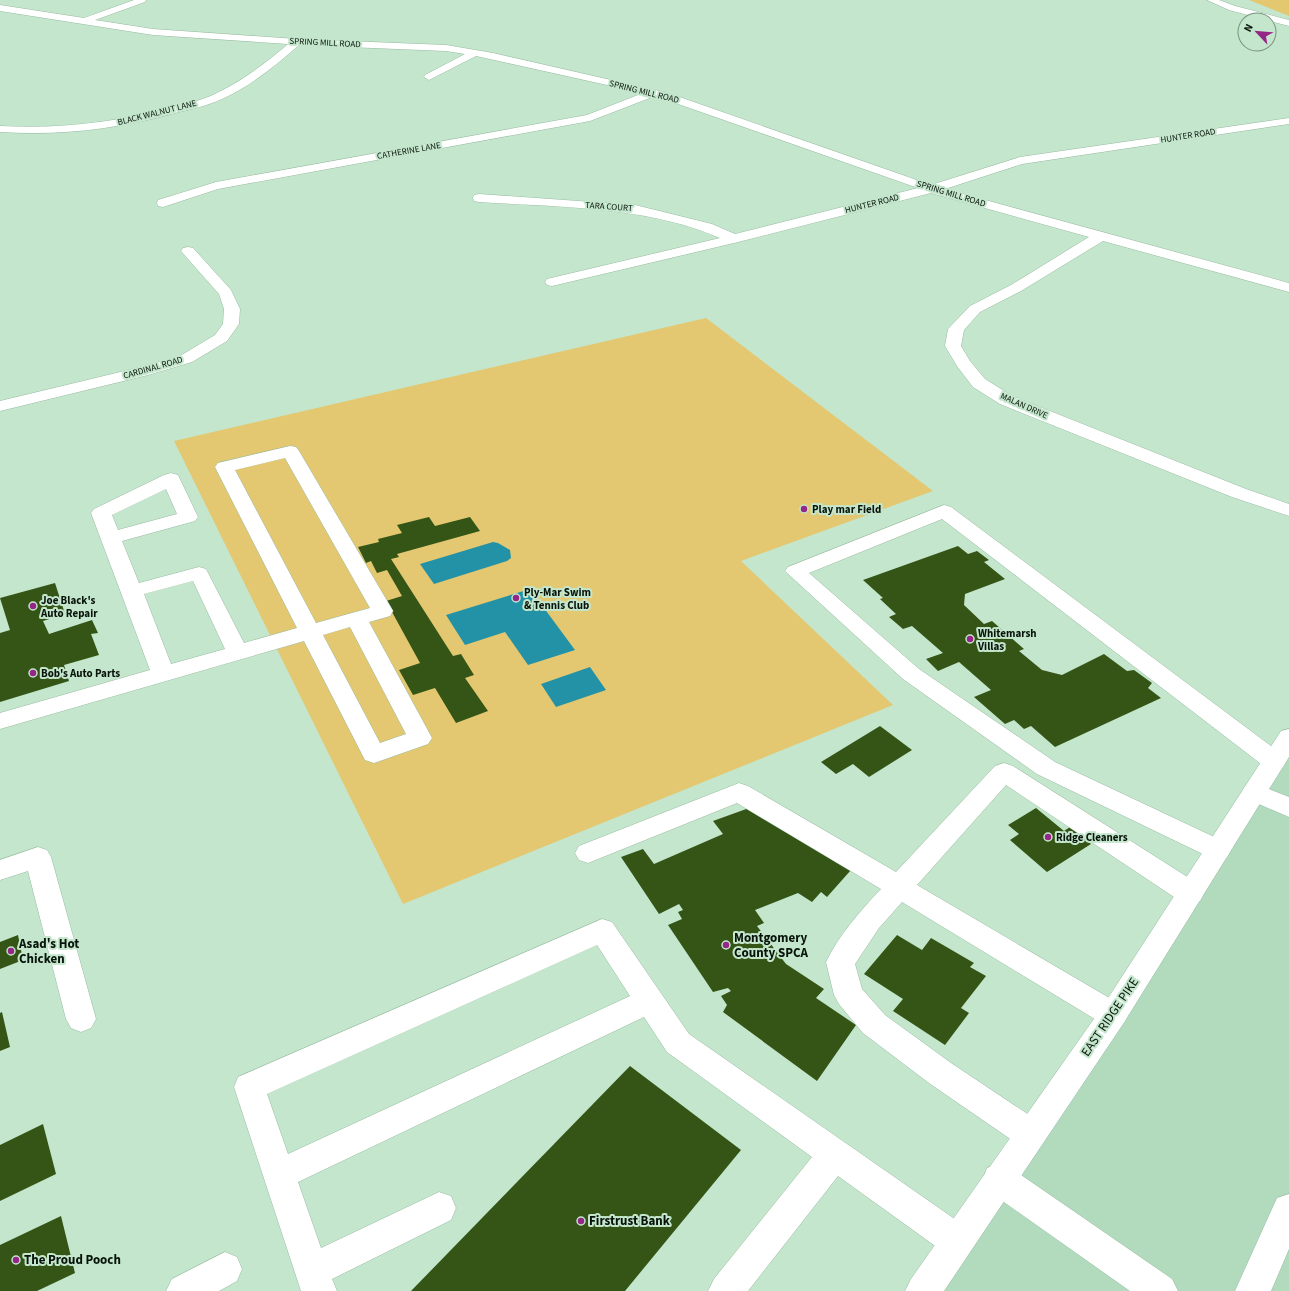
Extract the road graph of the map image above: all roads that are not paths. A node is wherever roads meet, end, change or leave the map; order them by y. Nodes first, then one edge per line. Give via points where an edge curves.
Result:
1 (142, 0) edge
2 (1211, 0) edge
3 (0, 8) edge
4 (84, 21) junction
5 (1289, 24) edge
6 (296, 42) junction
7 (475, 53) junction
8 (429, 77) dead end
9 (654, 93) junction
10 (1289, 121) edge
11 (0, 129) edge
12 (931, 189) junction
13 (480, 198) dead end
14 (162, 203) dead end
15 (1099, 237) junction
16 (734, 239) junction
17 (188, 251) dead end
18 (552, 282) dead end
19 (1289, 288) edge
20 (0, 406) edge
21 (1289, 510) edge
22 (111, 538) dead end
23 (132, 592) junction
24 (356, 618) junction
25 (309, 631) junction
26 (237, 652) junction
27 (163, 674) junction
28 (0, 721) edge
29 (1289, 737) edge
30 (1274, 761) junction
31 (1254, 792) junction
32 (1289, 808) edge
33 (1218, 850) junction
34 (588, 853) dead end
35 (0, 870) edge
36 (899, 887) junction
37 (1190, 893) junction
38 (649, 1001) junction
39 (1113, 1015) junction
40 (81, 1018) dead end
41 (1030, 1134) junction
42 (834, 1155) junction
43 (279, 1175) junction
44 (999, 1180) junction
45 (439, 1208) dead end
46 (1289, 1210) edge
47 (957, 1241) junction
48 (225, 1269) dead end
49 (316, 1281) edge
50 (184, 1291) edge
51 (726, 1291) edge
52 (923, 1291) edge
53 (1160, 1291) edge
54 (1253, 1291) edge

1 - 4 street
2 - 5 street
3 - 4 street, SPRING MILL ROAD
4 - 6 street, SPRING MILL ROAD via 153,32
6 - 7 street, SPRING MILL ROAD via 446,48
6 - 11 street, BLACK WALNUT LANE via 247,80 225,94 204,102 100,127 30,132
7 - 8 street
7 - 9 street, SPRING MILL ROAD
9 - 12 street, SPRING MILL ROAD via 710,110
9 - 14 street, CATHERINE LANE via 590,118 216,186
10 - 12 street, HUNTER ROAD via 1020,161
12 - 15 street, SPRING MILL ROAD
12 - 16 street, HUNTER ROAD
13 - 16 street, TARA COURT via 636,209 707,227
15 - 19 street, SPRING MILL ROAD
15 - 21 street, MALAN DRIVE via 1016,288 975,309 956,329 954,346 963,363 979,383 1006,400 1239,493
16 - 18 street, HUNTER ROAD
17 - 20 street, CARDINAL ROAD via 226,293 232,309 231,324 221,338 186,359
22 - 23 street
23 - 26 street via 199,573
23 - 27 street
24 - 25 street
24 - 25 street via 420,738 374,754
24 - 25 street via 382,611 290,451 224,467
25 - 26 street
26 - 27 street
27 - 28 street
29 - 30 street, EAST RIDGE PIKE
30 - 31 street, EAST RIDGE PIKE
30 - 33 street via 944,511 795,571 911,674 1046,768
31 - 32 street
31 - 33 street, EAST RIDGE PIKE
33 - 37 street, EAST RIDGE PIKE
34 - 36 street via 739,792
35 - 40 street via 38,857
36 - 37 street via 1004,772
36 - 39 street
36 - 41 street via 869,920 840,962 849,994 874,1024
37 - 39 street, EAST RIDGE PIKE
38 - 42 street via 678,1043
38 - 43 street
38 - 43 street via 602,930 249,1088
39 - 41 street, EAST RIDGE PIKE
41 - 44 street, EAST RIDGE PIKE
42 - 47 street
42 - 51 street
43 - 49 street
44 - 47 street, EAST RIDGE PIKE
44 - 53 street
45 - 49 street
46 - 54 street
47 - 52 street, EAST RIDGE PIKE
48 - 50 street

